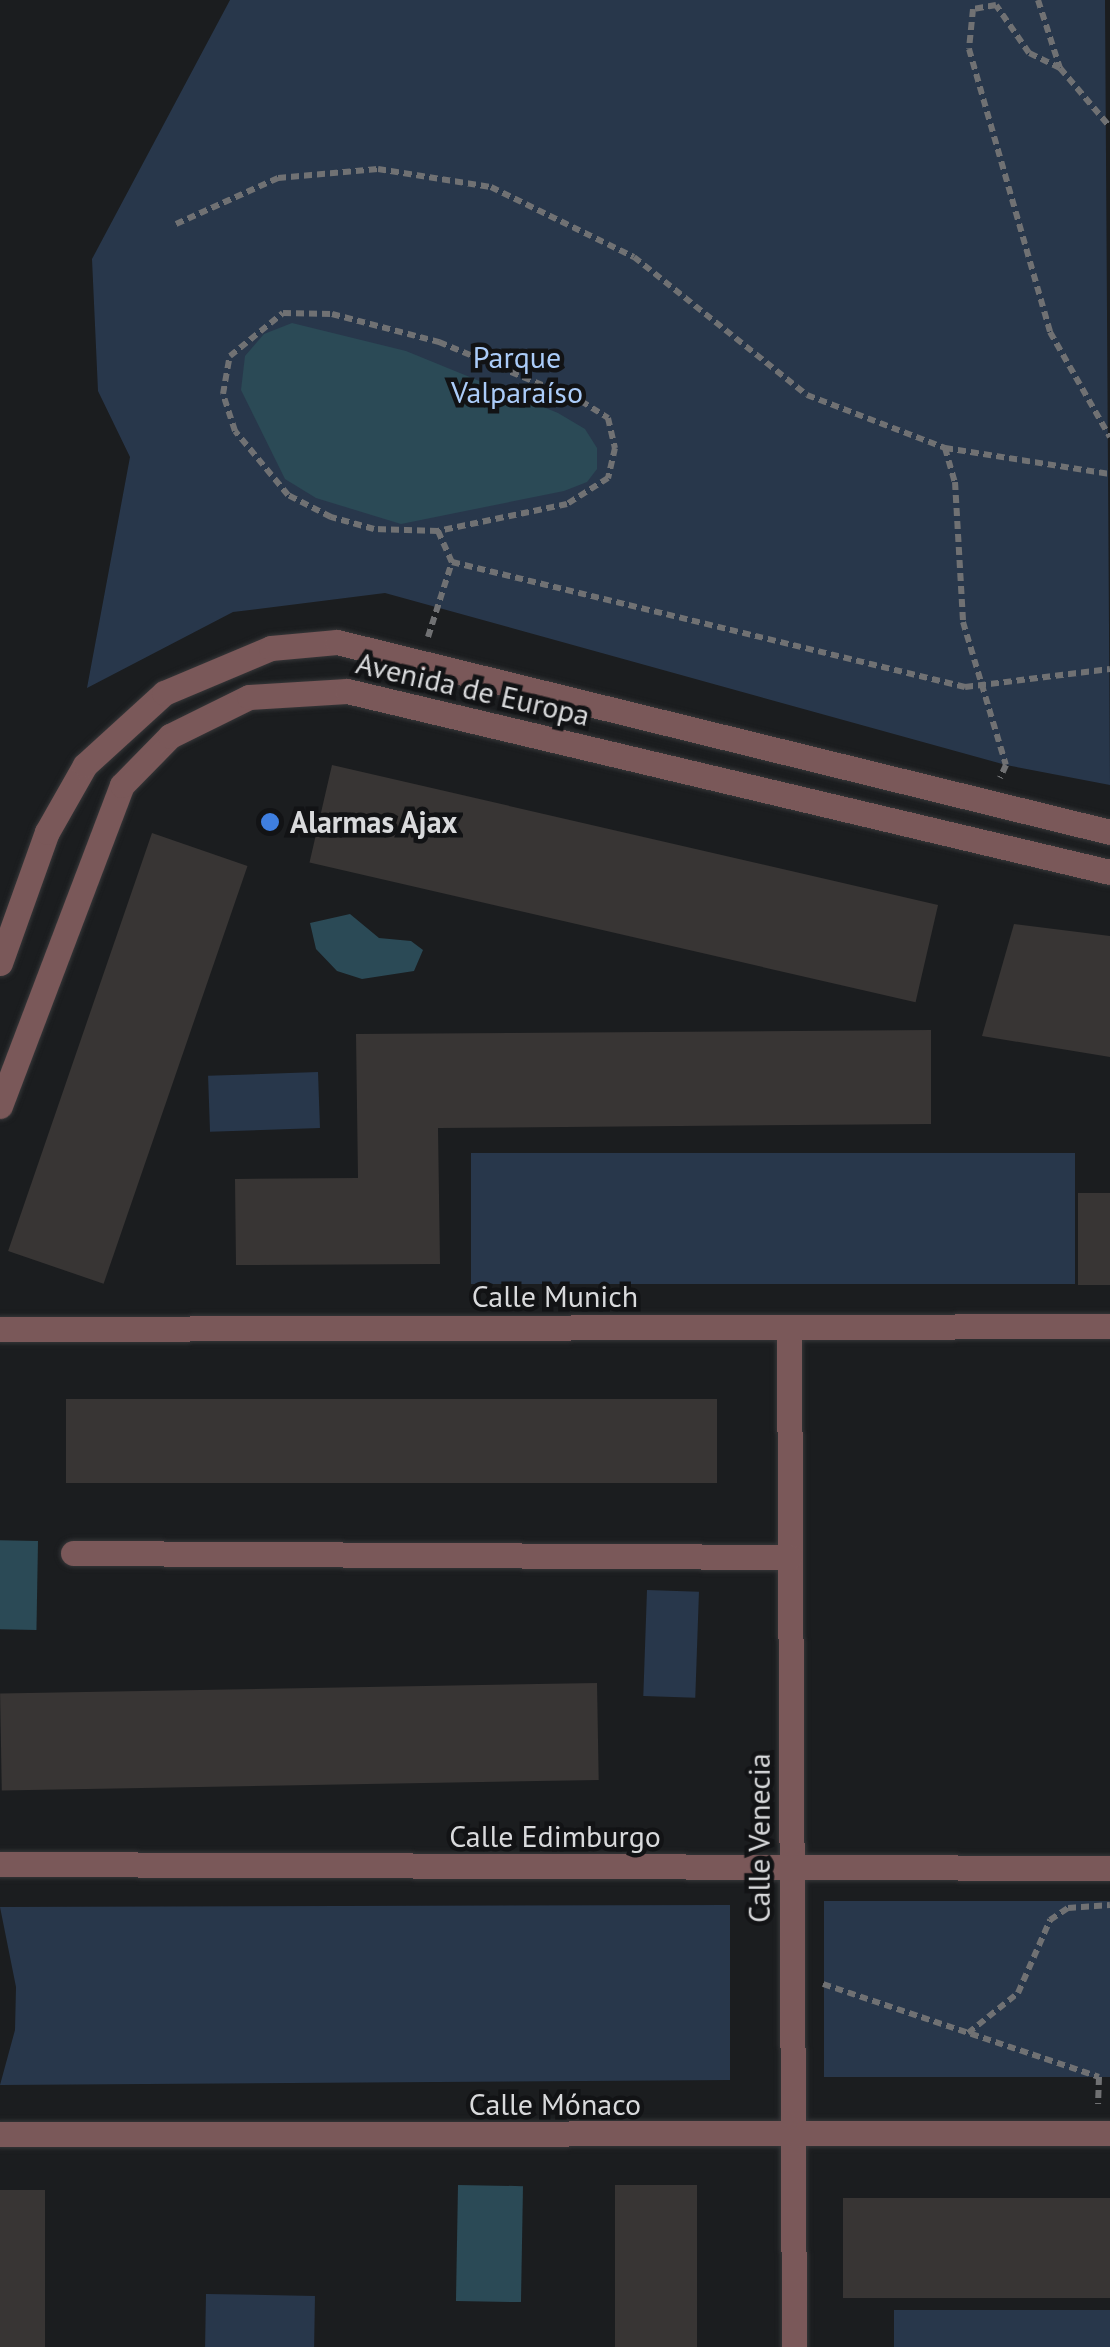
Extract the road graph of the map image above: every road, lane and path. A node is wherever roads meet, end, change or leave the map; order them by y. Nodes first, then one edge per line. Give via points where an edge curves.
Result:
1 (1038, 0) edge
2 (1060, 68) junction
3 (1110, 127) edge
4 (176, 224) dead end
5 (1110, 438) edge
6 (945, 448) junction
7 (1110, 474) edge
8 (438, 531) junction
9 (452, 562) junction
10 (422, 664) junction
11 (1110, 669) edge
12 (981, 686) junction
13 (987, 805) junction
14 (1110, 832) edge
15 (1110, 872) edge
16 (0, 963) edge
17 (0, 1106) edge
18 (1110, 1326) edge
19 (788, 1328) junction
20 (0, 1329) edge
21 (73, 1553) dead end
22 (790, 1556) junction
23 (0, 1864) edge
24 (1110, 1868) edge
25 (792, 1870) junction
26 (1110, 1905) edge
27 (792, 1983) junction
28 (968, 2033) junction
29 (1104, 2133) edge
30 (0, 2134) edge
31 (793, 2138) junction
32 (794, 2347) edge

1 - 2 path
2 - 3 path
2 - 5 path via 1029,54 996,5 973,8 970,49 1050,332
4 - 6 path via 278,178 378,169 491,187 634,257 807,395
6 - 7 path
6 - 12 path via 955,482 963,622
8 - 8 path via 567,504 608,478 615,448 608,418 439,342 332,314 283,312 230,356 223,394 235,430 288,494 374,529
8 - 9 path
9 - 10 path
9 - 12 path via 664,610 816,654
10 - 13 street, Avenida de Europa
10 - 16 street, Avenida de Europa via 337,642 271,648 164,693 84,765 47,832
11 - 12 path
12 - 13 path via 1006,764
13 - 14 street, Avenida de Europa
15 - 17 street, Avenida de Europa via 347,691 248,697 170,736 122,785
18 - 19 street, Calle Munich
19 - 20 street, Calle Munich
19 - 22 street, Calle Venecia
21 - 22 street
22 - 25 street, Calle Venecia
23 - 25 street, Calle Edimburgo
24 - 25 street, Calle Edimburgo
25 - 27 street, Calle Venecia
26 - 28 path via 1068,1908 1050,1920 1018,1993
27 - 28 path via 822,1984
27 - 31 street, Calle Venecia
28 - 29 path via 1099,2077
29 - 31 street, Calle Mónaco
30 - 31 street, Calle Mónaco
31 - 32 street, Calle Venecia

